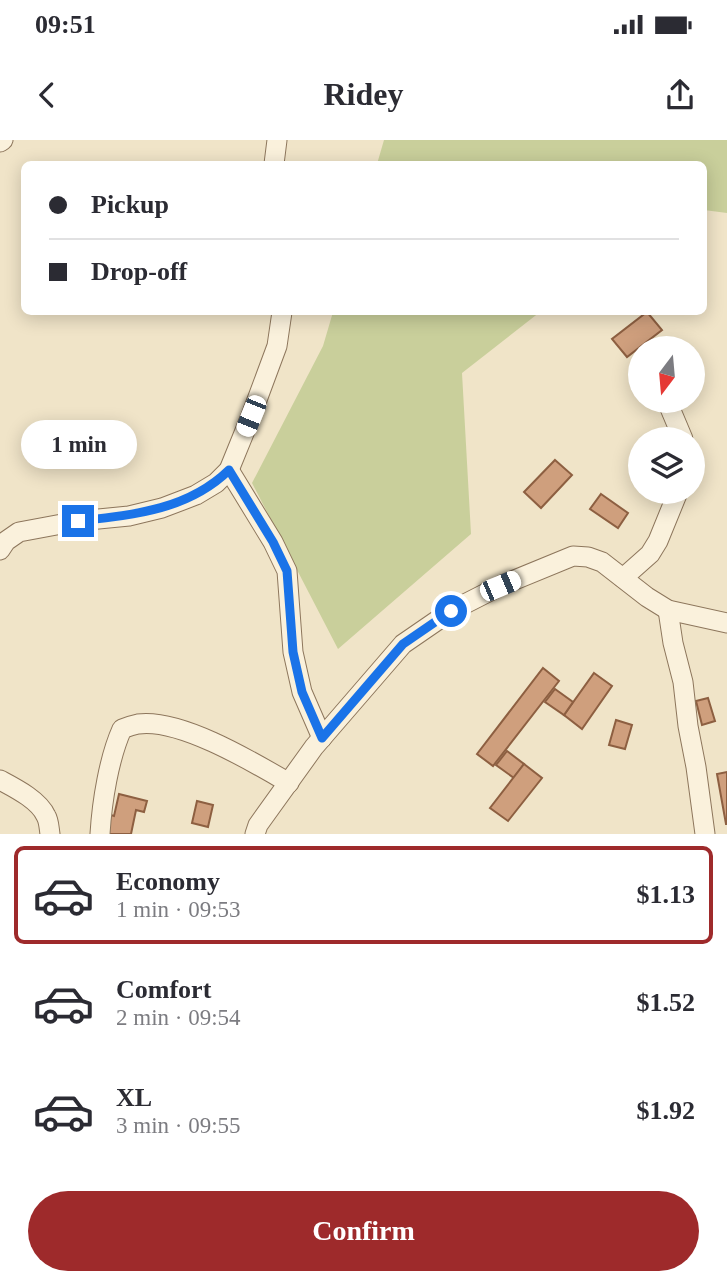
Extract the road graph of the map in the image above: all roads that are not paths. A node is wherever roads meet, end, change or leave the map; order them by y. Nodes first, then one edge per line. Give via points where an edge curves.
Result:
1 (277, 140) edge
2 (274, 161) edge
3 (282, 315) edge
4 (229, 470) junction
5 (673, 504) edge
6 (0, 550) edge
7 (623, 578) junction
8 (668, 610) junction
9 (727, 623) edge
10 (322, 738) junction
11 (0, 780) edge
12 (289, 783) junction
13 (50, 834) edge
14 (100, 834) edge
15 (254, 834) edge
16 (705, 834) edge

1 - 2 street
3 - 4 street via 277,346
4 - 6 street via 196,495 162,508 19,532
4 - 10 street via 287,571 293,652 302,692
5 - 7 street via 650,554
7 - 8 street
7 - 10 street via 602,562 573,556 463,605 403,644
8 - 9 street
8 - 16 street via 684,682
10 - 12 street
11 - 13 street via 35,803 46,815
12 - 14 street via 189,732 139,724 122,729 114,747
12 - 15 street

